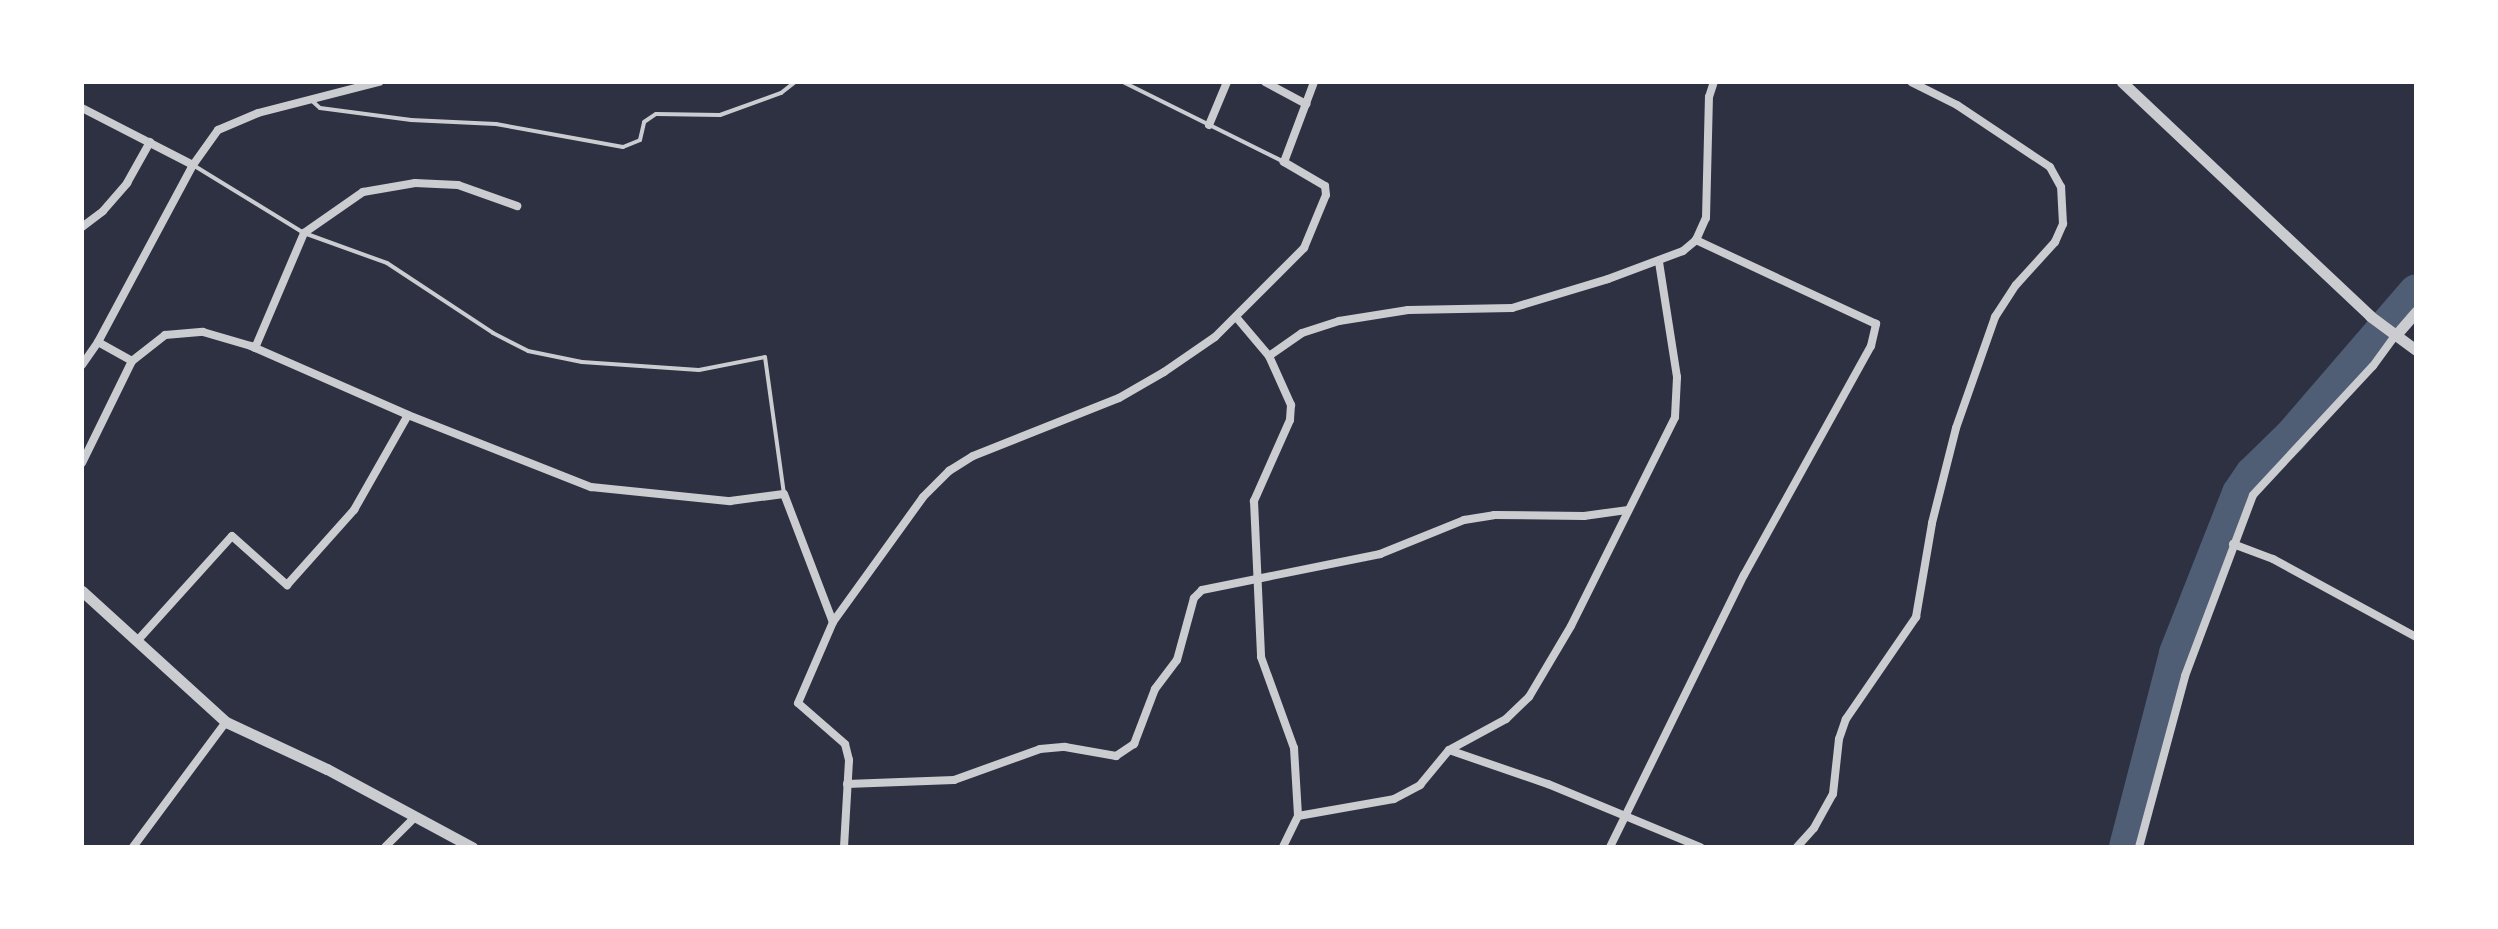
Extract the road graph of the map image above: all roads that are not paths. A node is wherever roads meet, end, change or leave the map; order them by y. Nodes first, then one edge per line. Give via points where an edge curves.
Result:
1 (379, 82) edge
2 (795, 82) edge
3 (1123, 82) edge
4 (1227, 82) edge
5 (1265, 82) edge
6 (1314, 82) edge
7 (1714, 82) edge
8 (1911, 82) edge
9 (2122, 82) edge
10 (309, 98) junction
11 (1306, 104) junction
12 (82, 108) edge
13 (1209, 125) junction
14 (150, 142) junction
15 (1284, 162) junction
16 (193, 165) junction
17 (517, 206) dead end
18 (82, 227) edge
19 (304, 233) junction
20 (1696, 240) junction
21 (1659, 262) junction
22 (2416, 312) edge
23 (1236, 317) junction
24 (2394, 335) junction
25 (98, 342) junction
26 (255, 348) junction
27 (2416, 350) edge
28 (1269, 356) junction
29 (132, 361) junction
30 (82, 365) edge
31 (408, 415) junction
32 (82, 463) edge
33 (784, 494) junction
34 (1627, 510) junction
35 (2233, 544) junction
36 (1257, 576) junction
37 (82, 591) edge
38 (833, 622) junction
39 (2416, 637) edge
40 (138, 640) junction
41 (226, 722) junction
42 (1449, 750) junction
43 (847, 784) junction
44 (1298, 816) junction
45 (415, 817) junction
46 (1623, 817) junction
47 (133, 847) edge
48 (385, 847) edge
49 (472, 847) edge
50 (844, 847) edge
51 (1283, 847) edge
52 (1610, 847) edge
53 (1700, 847) edge
54 (1797, 847) edge
55 (2139, 847) edge

1 - 10 street
2 - 10 lane via 781,93 720,115 656,114 644,122 640,140 623,147 496,124 320,108
3 - 13 lane
4 - 13 street
5 - 11 street
6 - 11 street
7 - 20 street via 1709,97 1709,195
8 - 54 street via 1957,105 2050,167 2061,187 2063,224 2055,242 1995,317 1956,428 1916,617 1846,719 1829,803
9 - 24 street
10 - 16 street via 218,130
11 - 15 street
12 - 14 street
13 - 15 lane
14 - 16 street
14 - 18 street via 127,183
15 - 23 street via 1325,186 1326,195 1304,248
16 - 19 lane
16 - 25 street
17 - 19 street via 458,185 415,183 363,192
19 - 26 street
19 - 33 lane via 387,263 528,351 582,362 699,370 765,357
20 - 21 street
20 - 46 street via 1876,324 1871,346 1744,575
21 - 28 street via 1512,308 1396,311 1339,321 1302,333
21 - 34 street via 1677,377 1675,417
22 - 24 street
23 - 28 street
23 - 38 street via 1194,352 1119,398 973,456 949,471 918,504
24 - 27 street
24 - 35 street via 2373,366 2253,495
25 - 29 street
25 - 30 street
26 - 29 street via 203,332 165,335
26 - 31 street
28 - 36 street via 1291,405 1290,420 1254,501
29 - 32 street
31 - 33 street via 591,487 730,501
31 - 40 street via 354,510 287,585 232,536
33 - 38 street
34 - 36 street via 1464,520 1380,554
34 - 42 street via 1571,626 1522,705 1485,733
35 - 39 street via 2273,559
35 - 55 street via 2185,676
36 - 43 street via 1202,590 1194,598 1177,660 1155,689 1134,744 1116,756 1065,747 1040,749 954,780
36 - 44 street via 1261,657 1294,748
37 - 40 street
38 - 43 street via 798,703 845,744
40 - 41 street
41 - 45 street
41 - 47 street
42 - 44 street via 1420,785 1394,799
42 - 46 street
43 - 50 street
44 - 51 street
45 - 48 street
45 - 49 street
46 - 52 street
46 - 53 street

